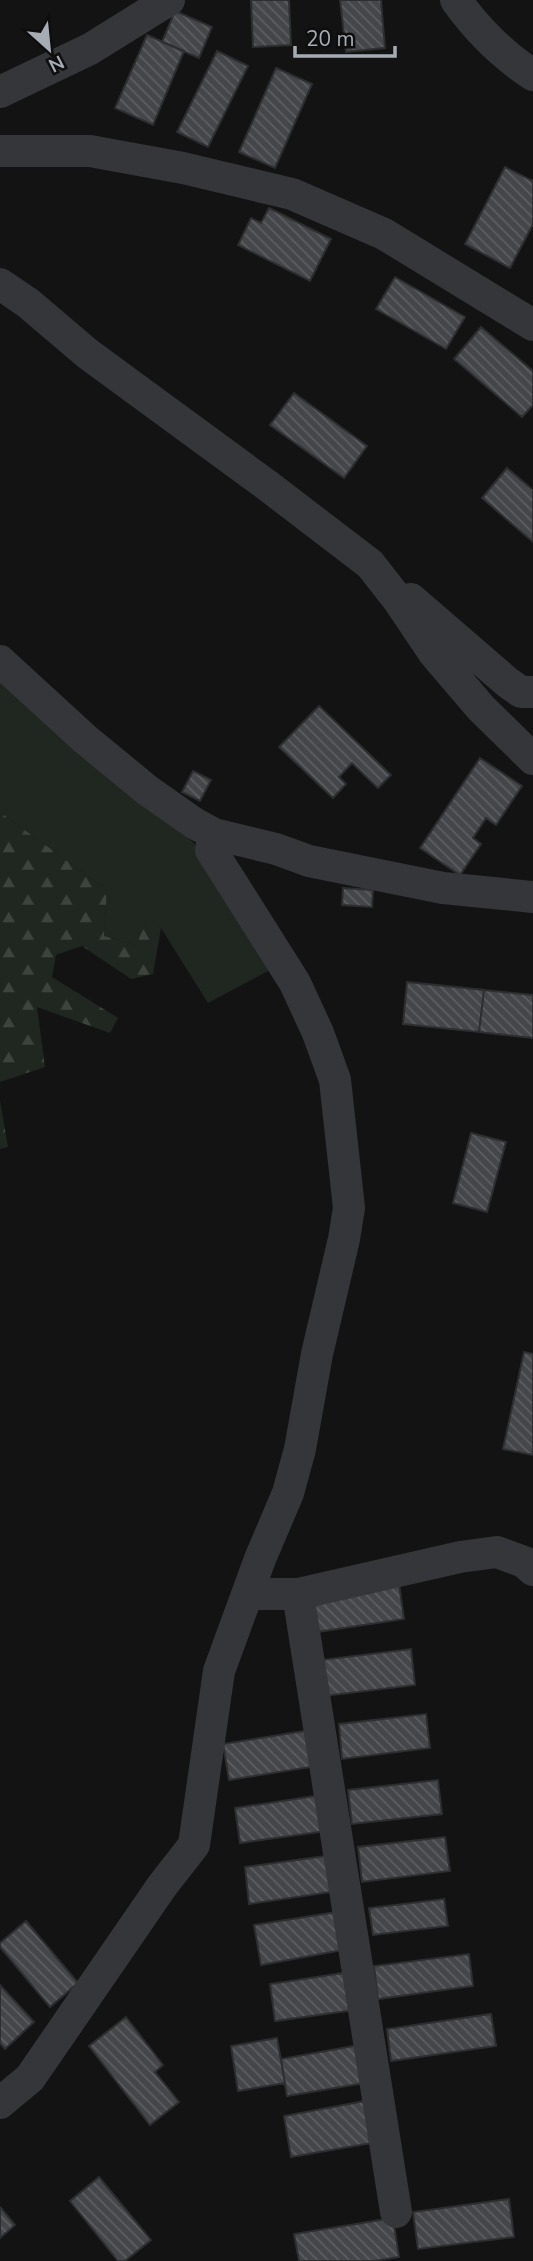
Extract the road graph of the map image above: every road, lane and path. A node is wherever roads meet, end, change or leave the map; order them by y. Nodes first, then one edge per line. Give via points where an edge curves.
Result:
1 (169, 0) edge
2 (456, 0) edge
3 (533, 75) edge
4 (0, 92) edge
5 (0, 151) edge
6 (0, 284) edge
7 (533, 325) edge
8 (370, 564) junction
9 (0, 661) edge
10 (533, 692) edge
11 (533, 759) edge
12 (214, 834) junction
13 (533, 897) edge
14 (533, 1570) edge
15 (248, 1594) junction
16 (298, 1594) junction
17 (0, 2103) edge
18 (396, 2212) dead end

1 - 4 street via 90,49
2 - 3 street via 502,54
5 - 7 street via 90,151 292,194 384,234
6 - 8 street
8 - 10 street via 507,682 521,692
8 - 11 street via 434,653
9 - 12 street via 126,773
12 - 13 street via 309,861 443,888
12 - 15 street via 211,850 295,983 335,1080 349,1208 300,1449 288,1493
14 - 16 street via 497,1552
15 - 16 street
15 - 17 street via 219,1671 194,1845 30,2078
16 - 18 street

